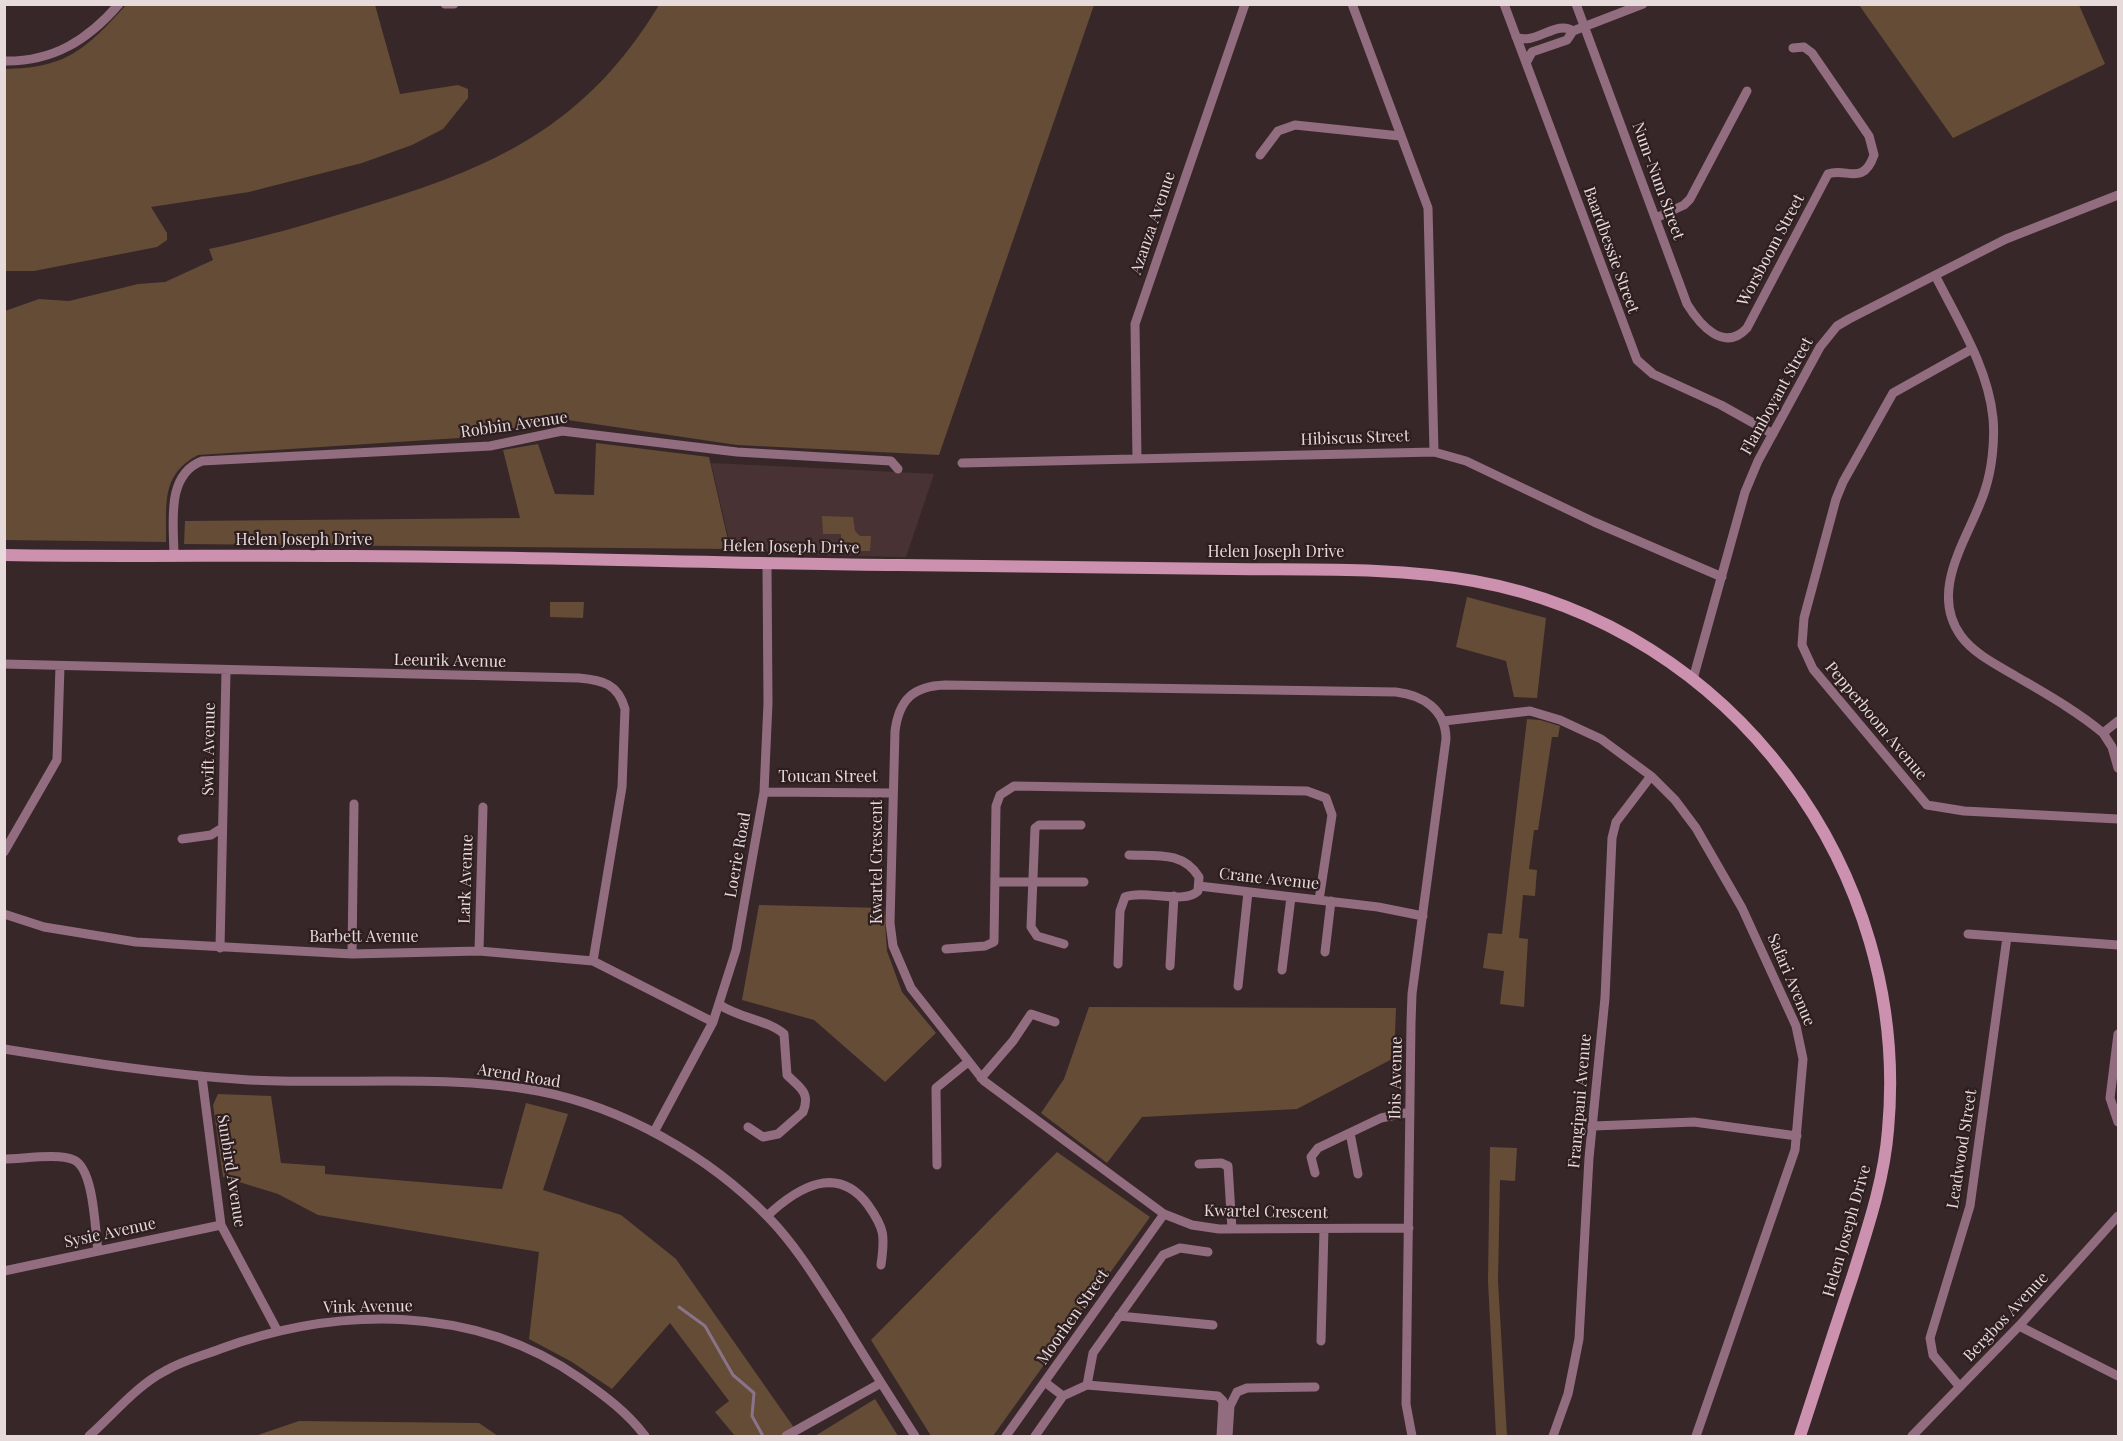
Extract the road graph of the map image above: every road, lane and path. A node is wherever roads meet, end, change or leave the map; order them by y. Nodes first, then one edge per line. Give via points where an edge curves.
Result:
1 (119, 4) edge
2 (446, 4) edge
3 (454, 4) edge
4 (1245, 4) edge
5 (1352, 4) edge
6 (1504, 4) edge
7 (1576, 4) edge
8 (1643, 4) edge
9 (1585, 27) junction
10 (1573, 31) junction
11 (1516, 37) junction
12 (1794, 48) dead end
13 (4, 61) edge
14 (1526, 63) junction
15 (1747, 91) dead end
16 (1401, 135) junction
17 (1260, 155) dead end
18 (2118, 195) edge
19 (1656, 218) junction
20 (1935, 275) junction
21 (1741, 335) joint
22 (1972, 349) junction
23 (1773, 434) junction
24 (1434, 452) junction
25 (1137, 459) junction
26 (962, 463) dead end
27 (898, 469) dead end
28 (4, 555) edge
29 (174, 557) junction
30 (767, 564) junction
31 (1722, 578) junction
32 (4, 664) edge
33 (60, 666) junction
34 (226, 671) junction
35 (1693, 679) junction
36 (1444, 721) junction
37 (2118, 721) edge
38 (2103, 733) junction
39 (2118, 768) edge
40 (1651, 776) junction
41 (764, 792) junction
42 (892, 793) junction
43 (354, 804) dead end
44 (483, 807) dead end
45 (2118, 819) edge
46 (1081, 825) dead end
47 (222, 828) junction
48 (182, 839) dead end
49 (4, 852) edge
50 (1129, 855) dead end
51 (994, 882) junction
52 (1032, 882) junction
53 (1084, 882) dead end
54 (1199, 886) junction
55 (1248, 892) junction
56 (1174, 896) junction
57 (1291, 897) junction
58 (1319, 900) junction
59 (1331, 901) junction
60 (4, 914) edge
61 (1423, 916) junction
62 (1968, 934) dead end
63 (2007, 937) junction
64 (1064, 944) dead end
65 (2118, 945) edge
66 (220, 948) junction
67 (946, 949) dead end
68 (480, 951) junction
69 (1325, 952) dead end
70 (352, 954) junction
71 (593, 961) junction
72 (1118, 964) dead end
73 (1170, 966) dead end
74 (1282, 970) dead end
75 (1238, 986) dead end
76 (720, 1005) junction
77 (713, 1022) junction
78 (1055, 1022) dead end
79 (2118, 1034) edge
80 (4, 1049) edge
81 (968, 1062) junction
82 (202, 1077) junction
83 (981, 1078) junction
84 (1410, 1112) junction
85 (2118, 1122) edge
86 (1593, 1126) junction
87 (748, 1127) dead end
88 (654, 1132) junction
89 (1350, 1133) junction
90 (1797, 1136) junction
91 (4, 1159) edge
92 (1199, 1164) dead end
93 (937, 1165) dead end
94 (1315, 1173) dead end
95 (1358, 1174) dead end
96 (1164, 1214) junction
97 (767, 1216) junction
98 (2118, 1216) edge
99 (221, 1225) junction
100 (1324, 1228) junction
101 (1409, 1228) junction
102 (1232, 1229) junction
103 (98, 1251) junction
104 (1208, 1252) dead end
105 (881, 1265) dead end
106 (4, 1271) edge
107 (1119, 1316) junction
108 (1213, 1325) dead end
109 (2019, 1326) junction
110 (277, 1330) junction
111 (1321, 1341) dead end
112 (2118, 1376) edge
113 (881, 1383) junction
114 (1046, 1383) junction
115 (1087, 1385) junction
116 (1315, 1387) dead end
117 (1960, 1387) junction
118 (1063, 1396) junction
119 (89, 1437) edge
120 (645, 1437) edge
121 (786, 1437) edge
122 (915, 1437) edge
123 (1006, 1437) edge
124 (1035, 1437) edge
125 (1221, 1437) edge
126 (1228, 1437) edge
127 (1412, 1437) edge
128 (1553, 1437) edge
129 (1696, 1437) edge
130 (1800, 1437) edge
131 (1912, 1437) edge

1 - 13 street via 104,22 68,49 23,61
2 - 3 street
4 - 25 street, Azanza Avenue via 1136,324
5 - 16 street
6 - 11 street, Baardbessie Street
7 - 9 street, Num-Num Street
8 - 9 street
9 - 10 street
9 - 19 street, Num-Num Street
10 - 11 street via 1563,28 1531,39
10 - 14 street via 1567,40 1532,52
11 - 14 street, Baardbessie Street
12 - 21 street, Worsboom Street via 1809,49 1872,142 1874,155 1864,170 1849,175 1832,172 1825,179
14 - 23 street, Baardbessie Street via 1637,360 1653,374
15 - 19 street via 1690,199
16 - 17 street via 1294,125 1278,131
16 - 24 street via 1429,217
18 - 20 street, Flamboyant Street via 2026,230
19 - 21 street, Num-Num Street via 1687,304 1698,320 1727,339
20 - 22 street
20 - 23 street, Flamboyant Street via 1837,326 1820,347
22 - 38 street via 1990,403 1992,443 1984,492 1966,531 1950,583 1951,616 1960,635 1979,654
22 - 45 street, Pepperboom Avenue via 1904,385 1885,403 1836,500 1804,618 1802,645 1813,669 1927,805 1964,811
23 - 31 street, Flamboyant Street via 1745,492
24 - 25 street, Hibiscus Street
24 - 31 street, Hibiscus Street via 1466,461
25 - 26 street, Hibiscus Street
27 - 29 street, Robbin Avenue via 891,461 737,453 576,431 490,446 202,461 179,478
28 - 29 street, Helen Joseph Drive
29 - 30 street, Helen Joseph Drive via 350,556
30 - 35 street, Helen Joseph Drive via 1353,569 1432,575 1515,590 1582,614
30 - 41 street, Loerie Road
31 - 35 street, Flamboyant Street
32 - 33 street, Leeurik Avenue
33 - 34 street, Leeurik Avenue
33 - 49 street via 57,760
34 - 47 street, Swift Avenue
34 - 71 street, Leeurik Avenue via 608,682 622,697 625,709 622,787
35 - 130 street, Helen Joseph Drive via 1750,730 1816,817 1859,907 1887,1023 1891,1093 1884,1165 1868,1229
36 - 40 street, Safari Avenue via 1537,712 1601,739
36 - 42 street, Kwartel Crescent via 1420,698 1396,692 932,685 912,693 899,709
36 - 61 street, Ibis Avenue via 1446,739
37 - 38 street
38 - 39 street
40 - 86 street, Frangipani Avenue via 1616,822 1612,838 1605,998
40 - 90 street, Safari Avenue via 1687,814 1742,908 1796,1026 1803,1059
41 - 42 street, Toucan Street
41 - 76 street, Loerie Road via 736,950
42 - 81 street, Kwartel Crescent via 893,946 911,988
43 - 70 street
44 - 68 street, Lark Avenue
46 - 52 street via 1037,826
47 - 48 street via 211,836
47 - 66 street, Swift Avenue
50 - 54 street, Crane Avenue via 1185,860 1199,877
51 - 52 street
51 - 58 street via 996,806 1000,795 1014,786 1307,791 1326,798 1332,815
51 - 67 street via 994,942
52 - 53 street
52 - 64 street via 1032,933
54 - 55 street, Crane Avenue
54 - 56 street via 1190,897
55 - 57 street, Crane Avenue
55 - 75 street
56 - 72 street via 1125,897 1120,911
56 - 73 street
57 - 58 street, Crane Avenue
57 - 74 street
58 - 59 street, Crane Avenue
59 - 61 street, Crane Avenue
59 - 69 street
60 - 66 street, Barbett Avenue via 86,936
61 - 84 street, Ibis Avenue via 1412,994
62 - 63 street
63 - 65 street
63 - 117 street, Leadwood Street via 1970,1206 1930,1338 1933,1355
66 - 70 street, Barbett Avenue
68 - 70 street, Barbett Avenue
68 - 71 street, Barbett Avenue
71 - 77 street, Barbett Avenue
76 - 77 street, Loerie Road
76 - 87 street via 784,1034 787,1075 805,1094 803,1112 778,1134 764,1137
77 - 88 street, Loerie Road
78 - 83 street via 1031,1014
79 - 85 street via 2110,1098
80 - 82 street, Arend Road
81 - 83 street, Kwartel Crescent
81 - 93 street via 936,1088
82 - 88 street, Arend Road via 430,1082 538,1091
82 - 99 street, Sunbird Avenue
83 - 96 street, Kwartel Crescent
84 - 89 street via 1388,1115
84 - 101 street, Ibis Avenue
86 - 90 street via 1694,1122
86 - 128 street, Frangipani Avenue via 1577,1354
88 - 97 street, Arend Road via 724,1178
89 - 94 street via 1314,1152 1311,1157
89 - 95 street
90 - 129 street, Safari Avenue via 1770,1227
91 - 103 street via 66,1157 80,1163 87,1179
92 - 102 street via 1228,1166
96 - 102 street, Kwartel Crescent via 1192,1225
96 - 114 street, Moorhen Street
97 - 105 street via 799,1190 838,1183 850,1186 884,1232
97 - 113 street, Arend Road via 811,1271
98 - 109 street, Bergbos Avenue
99 - 103 street, Sysie Avenue
99 - 110 street, Sunbird Avenue
100 - 101 street, Kwartel Crescent
100 - 102 street, Kwartel Crescent
100 - 111 street
101 - 127 street, Ibis Avenue via 1406,1404
103 - 106 street, Sysie Avenue
104 - 107 street via 1179,1248 1163,1255
107 - 108 street
107 - 115 street via 1093,1353
109 - 112 street
109 - 117 street, Bergbos Avenue
110 - 119 street, Vink Avenue via 164,1371
110 - 120 street, Vink Avenue via 364,1319 440,1322 485,1332 537,1352 571,1372 623,1412
113 - 121 street
113 - 122 street, Arend Road
114 - 118 street
114 - 123 street, Moorhen Street
115 - 118 street
115 - 125 street via 1221,1398
116 - 126 street via 1247,1388 1237,1392 1230,1406
117 - 131 street, Bergbos Avenue
118 - 124 street

